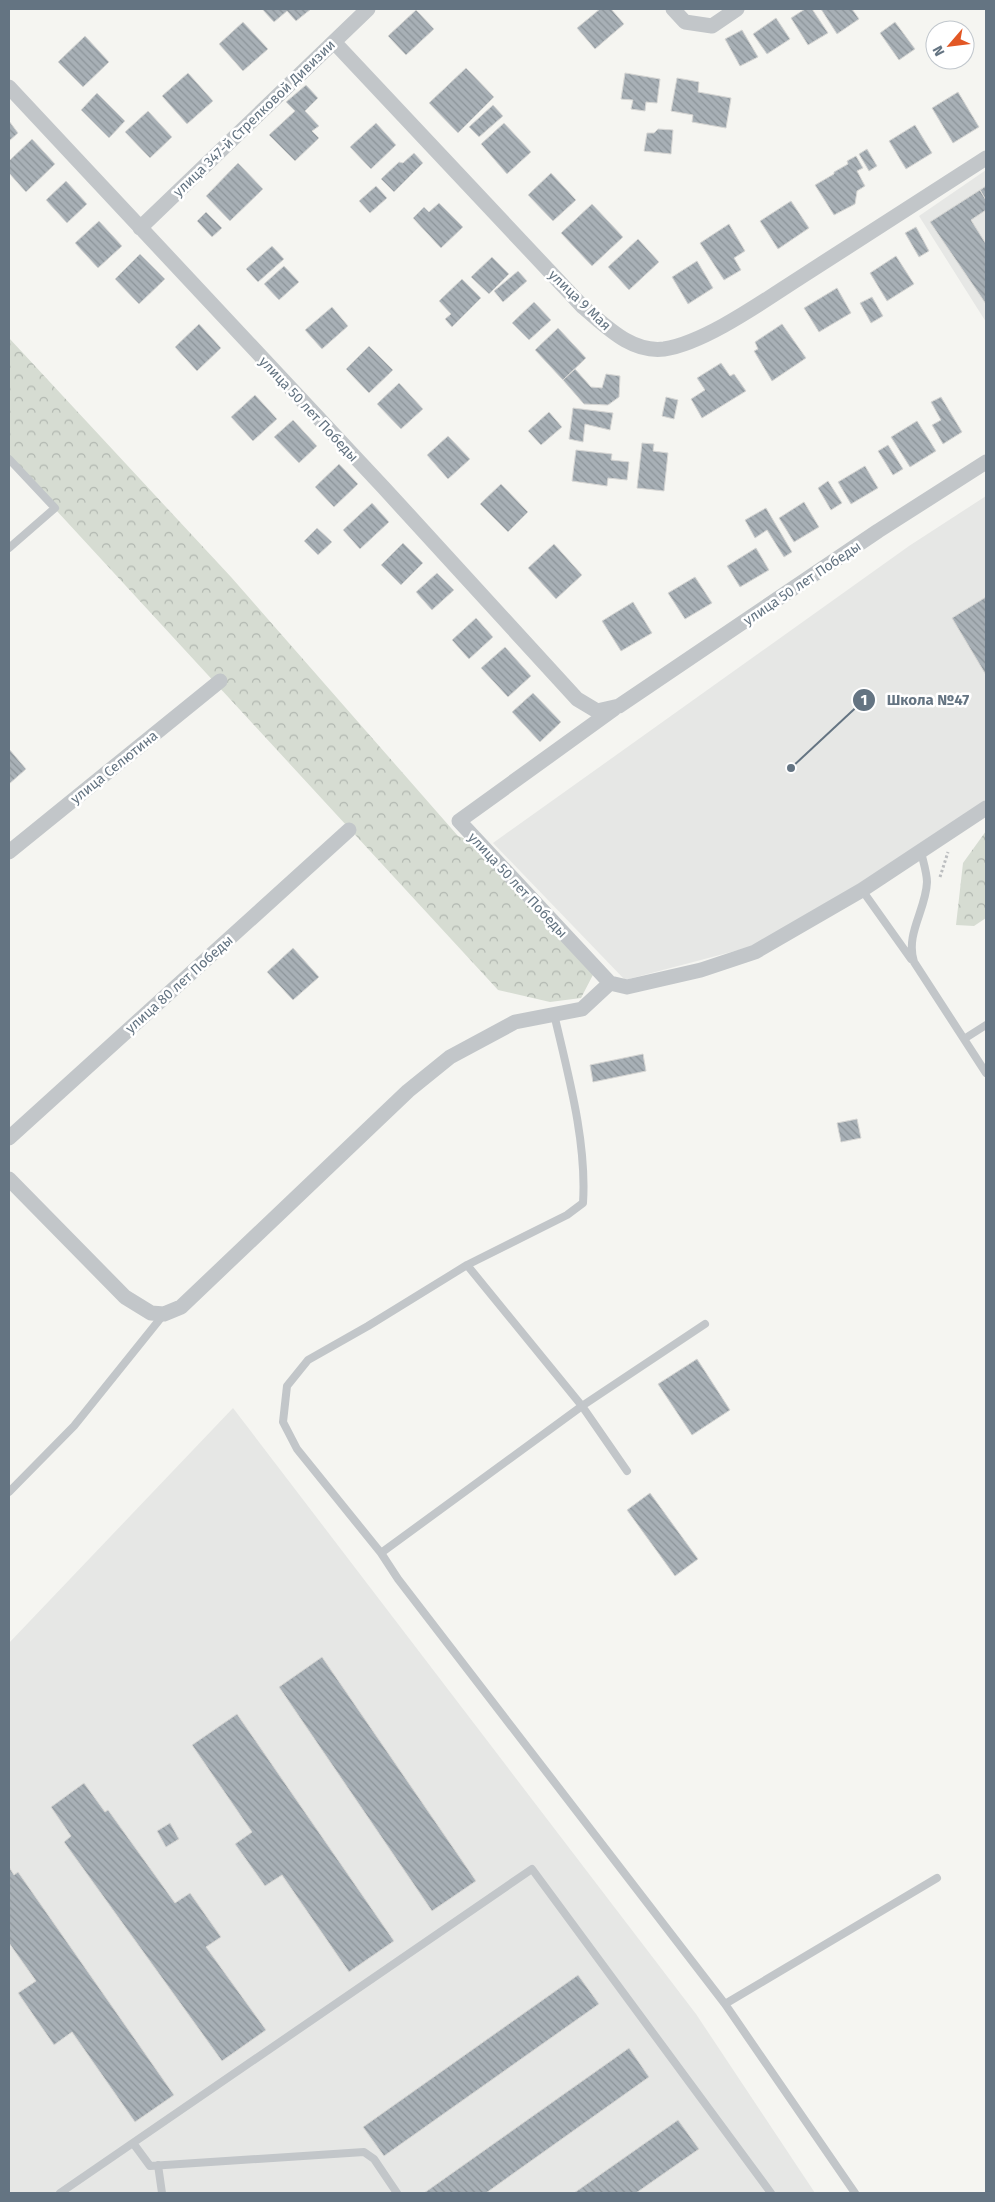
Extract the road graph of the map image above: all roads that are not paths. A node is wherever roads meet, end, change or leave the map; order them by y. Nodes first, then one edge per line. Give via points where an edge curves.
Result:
1 (368, 9) edge
2 (673, 9) edge
3 (736, 9) edge
4 (334, 42) junction
5 (9, 87) edge
6 (986, 158) edge
7 (140, 228) junction
8 (9, 459) edge
9 (986, 462) edge
10 (9, 548) edge
11 (220, 681) dead end
12 (619, 706) junction
13 (986, 808) edge
14 (349, 830) dead end
15 (9, 852) edge
16 (921, 852) junction
17 (862, 890) junction
18 (914, 962) junction
19 (610, 983) junction
20 (554, 1014) junction
21 (986, 1026) edge
22 (964, 1039) junction
23 (986, 1073) edge
24 (9, 1138) edge
25 (9, 1179) edge
26 (467, 1265) junction
27 (164, 1314) junction
28 (705, 1324) dead end
29 (582, 1406) junction
30 (627, 1471) dead end
31 (9, 1492) edge
32 (381, 1553) junction
33 (937, 1878) dead end
34 (725, 2004) junction
35 (133, 2143) junction
36 (158, 2165) junction
37 (60, 2193) edge
38 (162, 2193) edge
39 (397, 2193) edge
40 (771, 2193) edge
41 (855, 2193) edge

1 - 4 street, улица 347-й Стрелковой Дивизии
2 - 3 street via 685,22 712,26
4 - 6 street, улица 9 Мая via 583,307 616,335 640,348 664,349 691,341 740,316
4 - 7 street, улица 347-й Стрелковой Дивизии
5 - 7 street, улица 50 лет Победы
7 - 12 street, улица 50 лет Победы via 577,699 597,711
8 - 10 lane via 55,508
9 - 12 street, улица 50 лет Победы
11 - 15 street, улица Селютина
12 - 19 street, улица 50 лет Победы via 459,821
13 - 16 street
14 - 24 street, улица 80 лет Победы
16 - 17 street
16 - 18 lane via 927,882 912,938
17 - 18 lane
17 - 19 street via 755,952 701,970 627,987
18 - 22 lane
19 - 20 street via 582,1009
20 - 26 lane via 574,1101 585,1180 583,1203 567,1215
20 - 27 street via 515,1022 450,1057 408,1091 181,1307
21 - 22 lane
22 - 23 lane
25 - 27 street via 125,1297 151,1313
26 - 29 lane
26 - 32 lane via 308,1360 287,1386 283,1422 297,1449
27 - 31 lane via 74,1426
28 - 29 lane
29 - 30 lane
29 - 32 lane
32 - 34 lane
33 - 34 lane
34 - 41 lane
35 - 36 lane via 150,2166
35 - 37 lane
35 - 40 lane via 532,1869
36 - 38 lane
36 - 39 lane via 364,2152 374,2159

